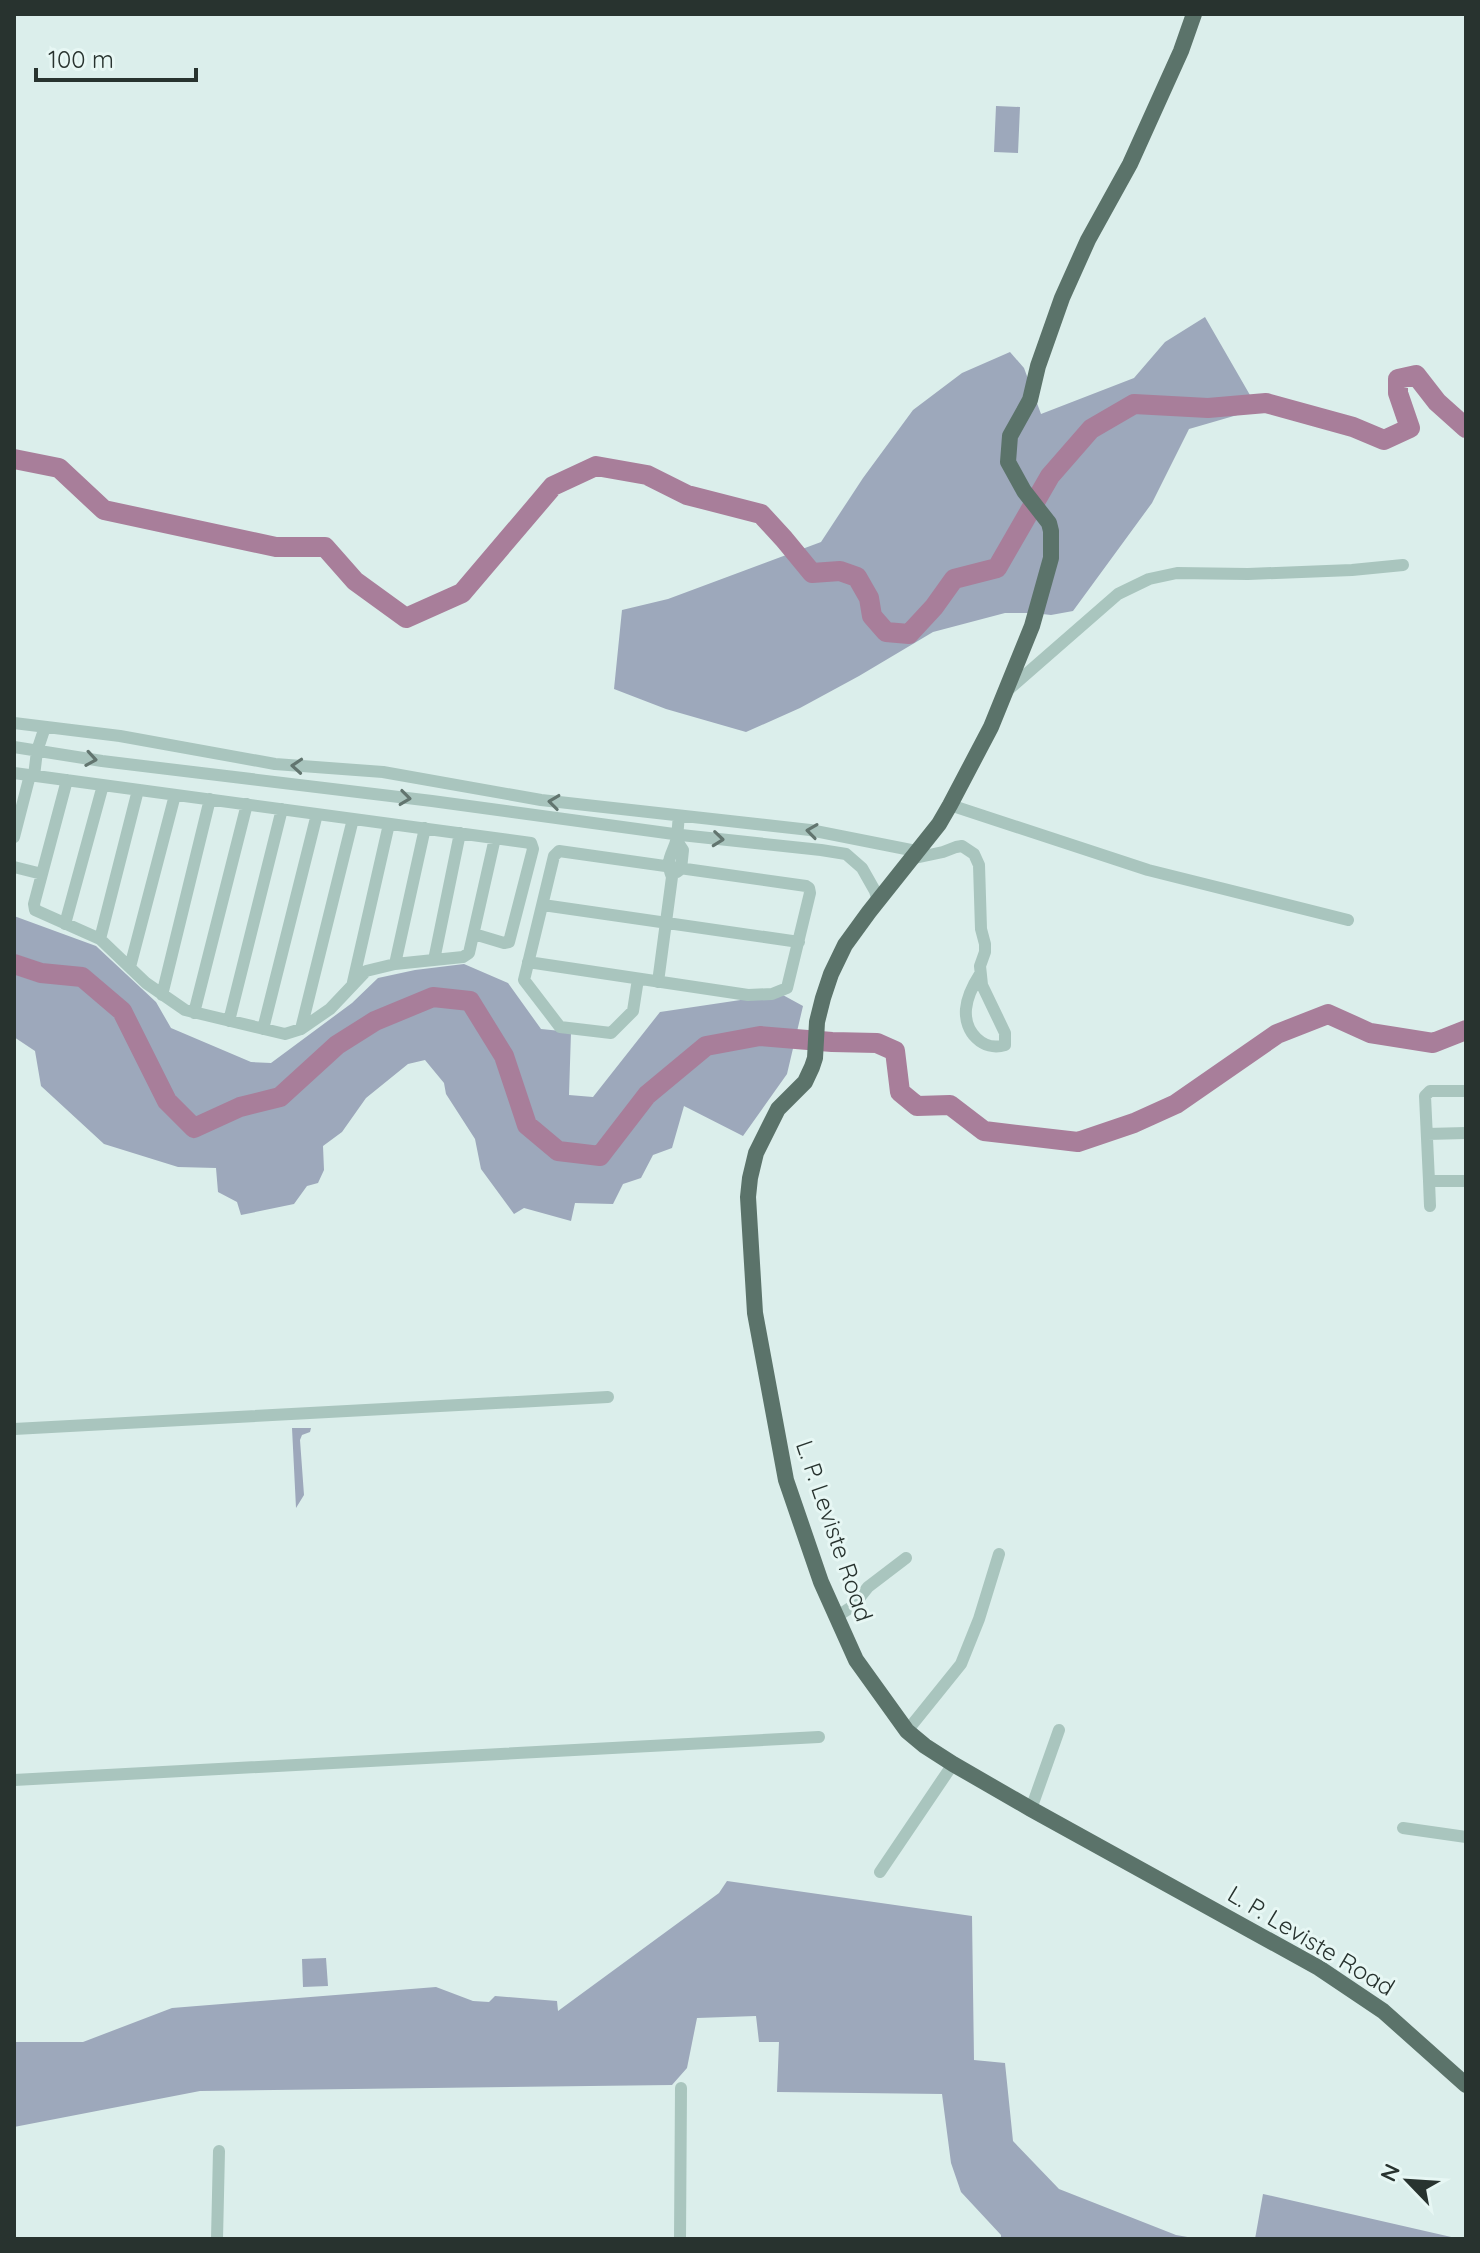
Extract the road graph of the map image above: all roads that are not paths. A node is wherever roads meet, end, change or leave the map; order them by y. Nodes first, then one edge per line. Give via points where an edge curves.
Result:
1 (1194, 14) edge
2 (1403, 565) dead end
3 (1006, 692) junction
4 (14, 723) edge
5 (45, 727) junction
6 (14, 747) edge
7 (41, 751) junction
8 (14, 773) edge
9 (36, 776) junction
10 (67, 780) junction
11 (103, 785) junction
12 (138, 790) junction
13 (175, 795) junction
14 (210, 799) junction
15 (247, 804) junction
16 (950, 805) junction
17 (282, 809) junction
18 (317, 814) junction
19 (679, 816) junction
20 (353, 819) junction
21 (389, 824) junction
22 (425, 828) junction
23 (460, 833) junction
24 (14, 837) edge
25 (850, 837) junction
26 (495, 838) junction
27 (677, 838) junction
28 (846, 854) junction
29 (913, 855) junction
30 (14, 867) edge
31 (674, 871) junction
32 (42, 874) junction
33 (878, 901) junction
34 (543, 905) junction
35 (1348, 920) dead end
36 (666, 923) junction
37 (65, 924) junction
38 (474, 934) junction
39 (100, 939) junction
40 (799, 942) junction
41 (434, 960) junction
42 (528, 962) junction
43 (395, 964) junction
44 (130, 967) junction
45 (980, 974) junction
46 (638, 979) junction
47 (658, 982) junction
48 (352, 986) junction
49 (162, 995) junction
50 (194, 1013) junction
51 (229, 1021) junction
52 (263, 1029) junction
53 (301, 1029) junction
54 (1466, 1091) edge
55 (1466, 1133) edge
56 (1427, 1134) junction
57 (1429, 1181) junction
58 (1466, 1181) edge
59 (1430, 1206) dead end
60 (608, 1397) dead end
61 (14, 1429) edge
62 (999, 1554) dead end
63 (906, 1558) dead end
64 (836, 1617) junction
65 (1059, 1730) dead end
66 (907, 1731) junction
67 (819, 1737) dead end
68 (953, 1764) junction
69 (14, 1780) edge
70 (1031, 1809) junction
71 (1403, 1828) dead end
72 (1466, 1837) edge
73 (880, 1872) dead end
74 (1466, 2085) edge
75 (681, 2088) dead end
76 (219, 2151) dead end
77 (217, 2239) edge
78 (680, 2239) edge

1 - 3 main road, L. P. Leviste Road via 1130,164 1062,298 1030,400 1010,436 1008,462 1049,523 1051,558
2 - 3 street via 1177,573 1149,579 1118,594
3 - 16 main road, L. P. Leviste Road
4 - 5 street
5 - 7 street
19 -> 5 street via 541,800 383,772 275,764
6 - 7 street
7 - 9 street
7 -> 27 street
8 - 9 street
9 - 10 street
9 - 24 street
10 - 11 street
10 - 32 street
11 - 12 street
11 - 37 street
12 - 13 street
12 - 39 street
13 - 14 street
13 - 44 street
14 - 15 street
14 - 49 street
15 - 17 street
15 - 50 street
16 - 29 main road, L. P. Leviste Road
16 - 35 street via 1148,870
17 - 18 street
17 - 51 street
18 - 20 street
18 - 52 street
25 -> 19 street
19 - 27 street
20 - 21 street
20 - 53 street
21 - 22 street
21 - 48 street
22 - 23 street
22 - 43 street
23 - 26 street
23 - 41 street
25 - 28 street
25 - 29 street
26 - 38 street
26 - 38 street via 529,842 533,849 509,942
27 -> 28 street
27 - 31 street via 669,853
28 - 33 street via 862,868
29 - 33 main road, L. P. Leviste Road
29 - 45 street via 962,846 974,854 985,944
30 - 32 street
31 - 34 street via 559,851
31 - 36 street
31 - 40 street via 808,887
32 - 37 street via 34,907
33 - 64 main road, L. P. Leviste Road via 836,965 817,1022 812,1067 778,1109 763,1138 748,1197 755,1313 779,1448
34 - 36 street
34 - 42 street
36 - 40 street
36 - 47 street
37 - 39 street
38 - 41 street via 466,956
39 - 44 street
40 - 47 street via 787,988 772,994
41 - 43 street
42 - 46 street
42 - 46 street via 524,980 560,1027 611,1033 633,1011
43 - 48 street via 366,971
44 - 49 street
45 - 45 street via 968,999 967,1023 983,1045 1001,1047 1005,1033
46 - 47 street
48 - 53 street
49 - 50 street
50 - 51 street
51 - 52 street
52 - 53 street via 285,1034
54 - 56 street via 1428,1092
55 - 56 street
56 - 57 street
57 - 58 street
57 - 59 street
60 - 61 street
62 - 66 street via 961,1664
63 - 64 street
64 - 66 main road, L. P. Leviste Road via 856,1660
65 - 70 street
66 - 68 main road, L. P. Leviste Road
67 - 69 street
68 - 70 main road, L. P. Leviste Road
68 - 73 street
70 - 74 main road, L. P. Leviste Road via 1319,1968 1383,2011
71 - 72 street
75 - 78 street
76 - 77 street

